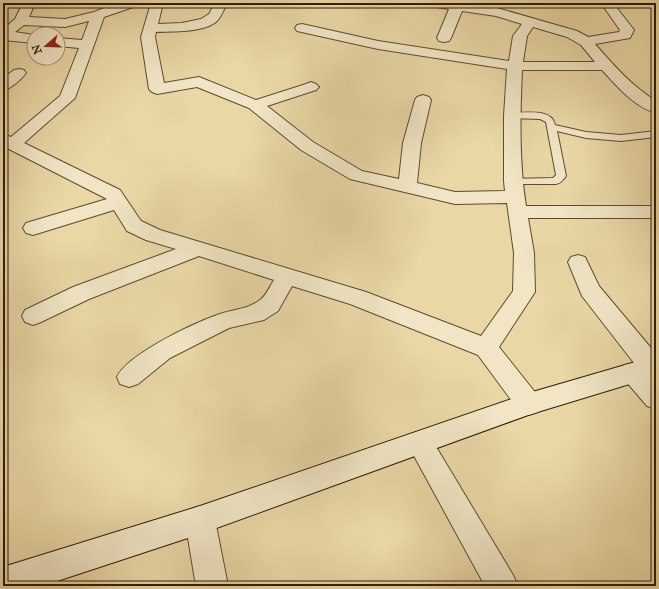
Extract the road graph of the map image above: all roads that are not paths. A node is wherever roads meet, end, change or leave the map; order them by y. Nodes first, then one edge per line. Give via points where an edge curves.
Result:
1 (29, 3) edge
2 (132, 3) edge
3 (157, 3) edge
4 (221, 3) edge
5 (607, 3) edge
6 (447, 4) edge
7 (98, 15) junction
8 (21, 21) junction
9 (531, 21) junction
10 (150, 28) junction
11 (302, 28) dead end
12 (3, 36) edge
13 (26, 38) edge
14 (444, 38) dead end
15 (586, 42) junction
16 (66, 43) edge
17 (87, 45) junction
18 (515, 66) junction
19 (606, 66) junction
20 (19, 73) dead end
21 (3, 86) edge
22 (311, 87) dead end
23 (423, 100) dead end
24 (256, 105) junction
25 (655, 108) edge
26 (512, 116) junction
27 (656, 125) edge
28 (551, 127) junction
29 (656, 134) edge
30 (8, 141) edge
31 (407, 188) junction
32 (515, 196) junction
33 (119, 202) junction
34 (656, 212) edge
35 (33, 228) dead end
36 (198, 249) junction
37 (578, 262) dead end
38 (287, 276) junction
39 (33, 316) dead end
40 (486, 348) junction
41 (647, 368) edge
42 (129, 377) dead end
43 (656, 398) edge
44 (529, 404) junction
45 (420, 443) junction
46 (200, 520) junction
47 (3, 583) edge
48 (212, 586) edge
49 (502, 586) edge

1 - 8 street
2 - 7 street
3 - 10 street
4 - 10 street via 213,18 206,22
5 - 15 street via 627,30 625,35
6 - 9 street via 497,12
6 - 14 street
7 - 8 street via 65,23
7 - 17 street
8 - 12 street
9 - 15 street via 572,34
9 - 18 street via 520,36
10 - 24 street via 148,38 157,89 199,82
11 - 18 street via 378,46
12 - 13 street
15 - 19 street
16 - 17 street
17 - 30 street via 67,98
18 - 19 street
18 - 26 street
19 - 25 street via 633,93
20 - 21 street
22 - 24 street
23 - 31 street via 412,143
24 - 31 street via 307,146 356,176
25 - 27 street
26 - 28 lane via 542,116 550,121
26 - 32 street
28 - 29 lane via 586,135 621,138
28 - 32 lane via 561,176 556,181
30 - 33 street via 114,194
31 - 32 street via 455,198
32 - 34 street via 587,214
32 - 40 street via 524,253 524,292
33 - 35 street
33 - 36 street via 134,226 153,236
36 - 38 street
36 - 39 street via 81,293
37 - 41 street via 590,290
38 - 40 street via 358,298
38 - 42 street via 270,305 256,314 224,321 162,351
40 - 44 street
41 - 43 street
41 - 44 street
44 - 45 street
45 - 46 street
45 - 49 street
46 - 47 street
46 - 48 street

